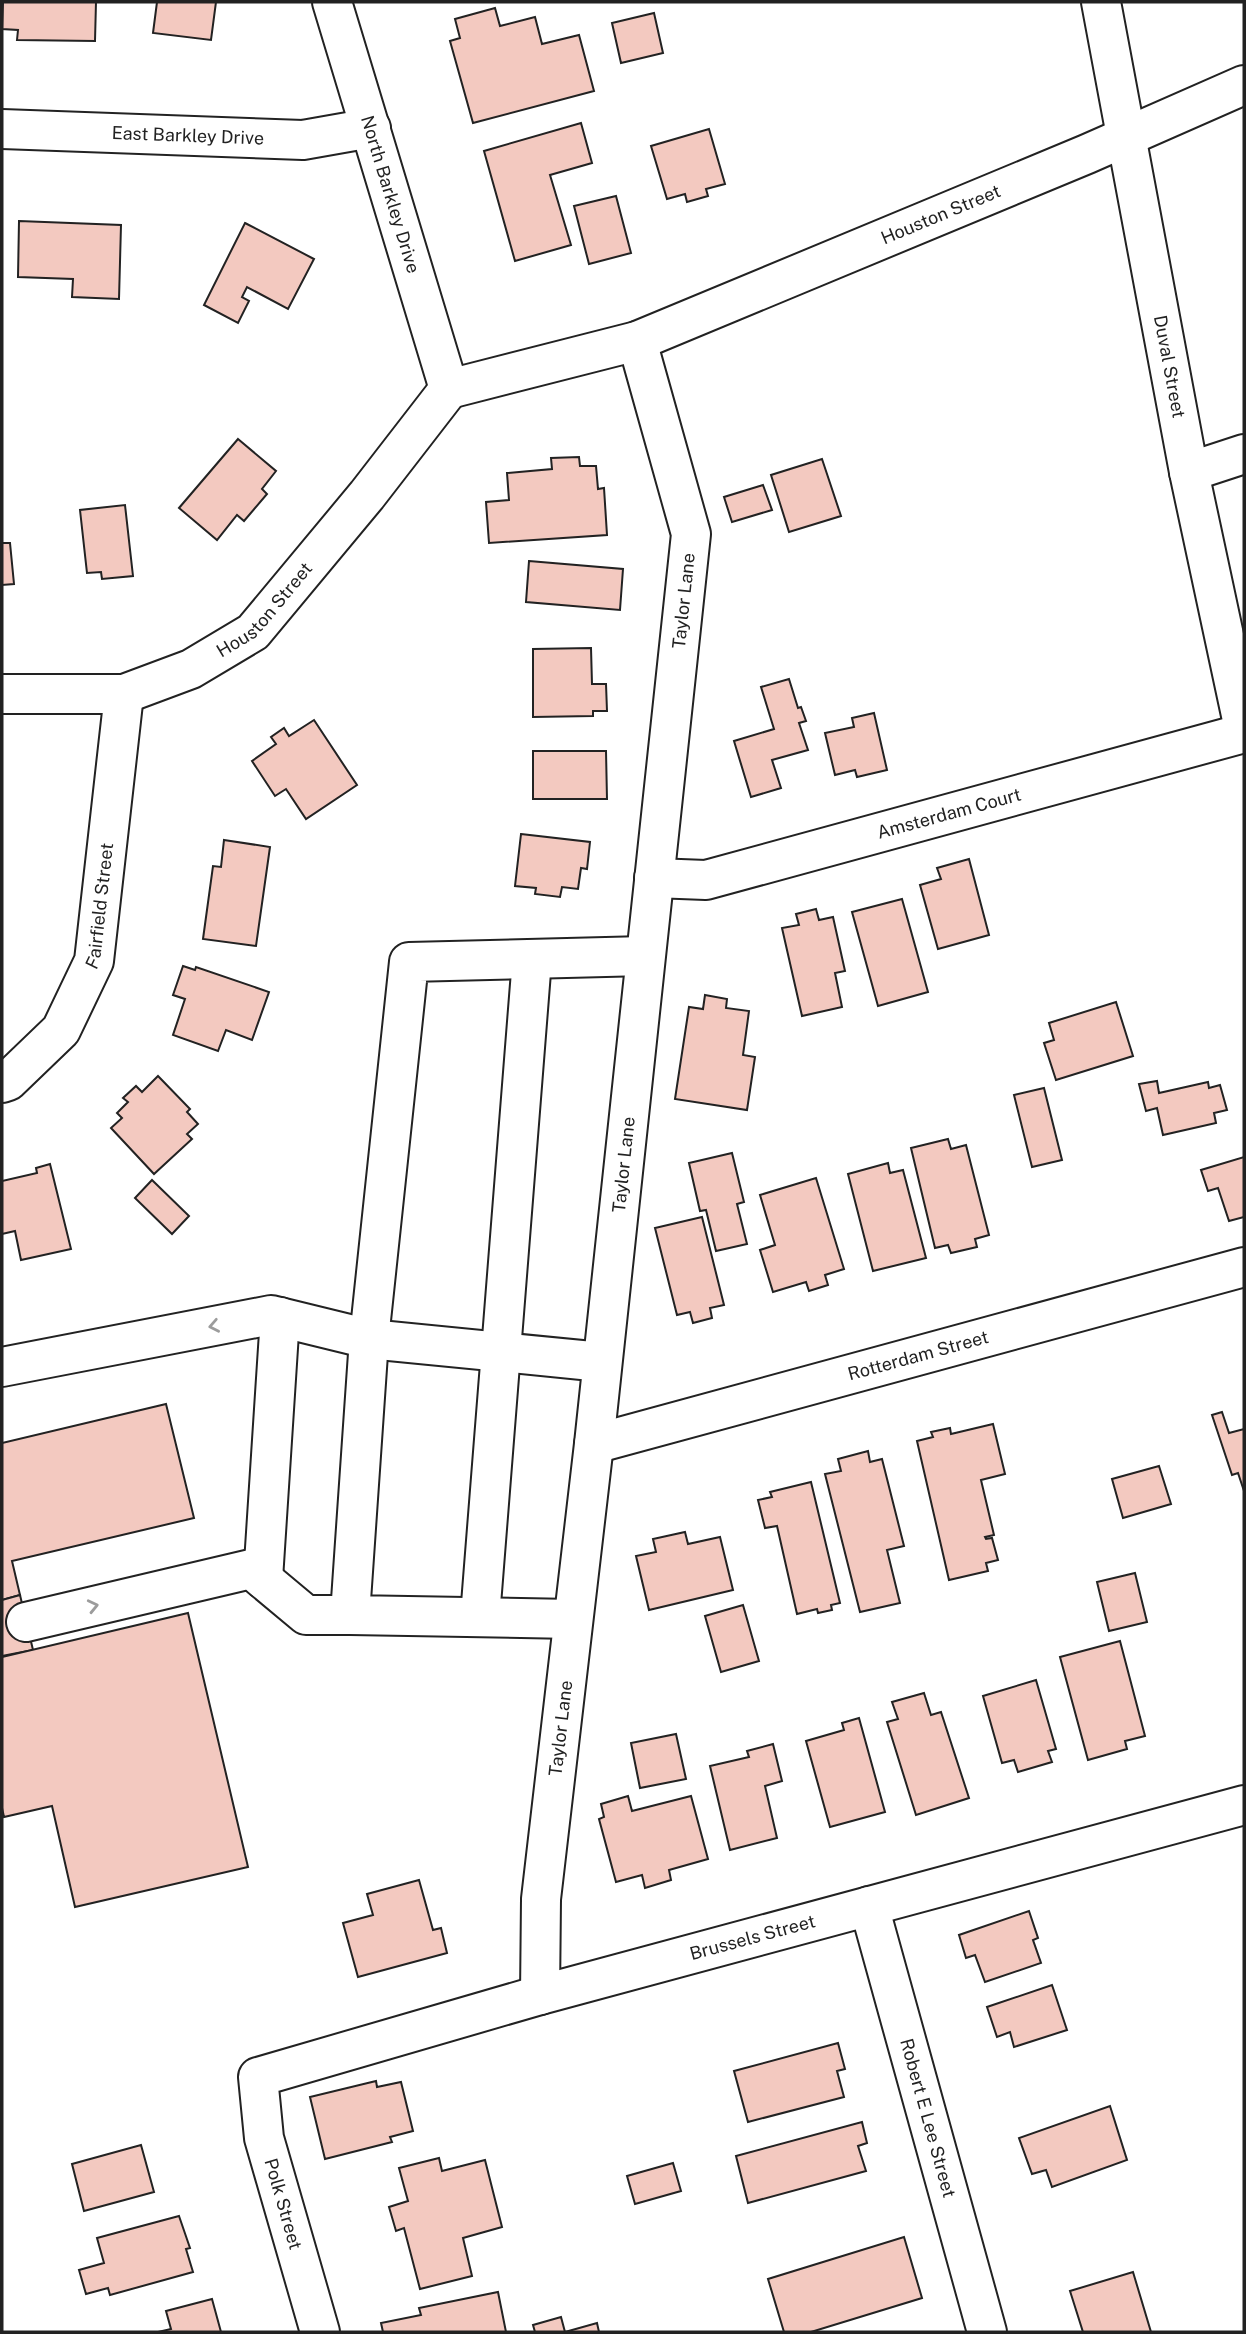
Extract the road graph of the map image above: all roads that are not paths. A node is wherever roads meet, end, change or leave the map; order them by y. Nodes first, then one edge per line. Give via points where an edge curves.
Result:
1 (332, 2) edge
2 (1101, 2) edge
3 (1244, 85) edge
4 (371, 128) junction
5 (2, 130) edge
6 (1126, 137) junction
7 (637, 341) junction
8 (449, 389) junction
9 (1244, 454) edge
10 (1189, 472) junction
11 (2, 694) edge
12 (124, 694) junction
13 (1244, 731) edge
14 (654, 878) junction
15 (645, 956) junction
16 (532, 959) junction
17 (2, 1083) edge
18 (1244, 1267) edge
19 (281, 1317) junction
20 (369, 1339) junction
21 (500, 1351) junction
22 (602, 1362) junction
23 (2, 1367) edge
24 (594, 1444) junction
25 (263, 1579) junction
26 (350, 1615) junction
27 (480, 1618) junction
28 (573, 1619) junction
29 (26, 1622) dead end
30 (1244, 1805) edge
31 (869, 1906) junction
32 (540, 1995) junction
33 (262, 2076) joint
34 (320, 2332) edge
35 (987, 2332) edge

1 - 4 street, North Barkley Drive
2 - 6 street, Duval Street
3 - 6 street, Houston Street
4 - 5 street, East Barkley Drive via 303,140
4 - 8 street, North Barkley Drive
6 - 7 street, Houston Street
6 - 10 street, Duval Street
7 - 8 street, Houston Street
7 - 14 street, Taylor Lane via 691,534
8 - 12 street, Houston Street via 253,632 191,669
9 - 10 street
10 - 13 street, Duval Street
11 - 12 street, Houston Street
12 - 17 street, Fairfield Street via 94,961 61,1030
13 - 14 street, Amsterdam Court via 706,880
14 - 15 street, Taylor Lane
15 - 16 street
15 - 22 street, Taylor Lane
16 - 20 street via 409,962
16 - 21 street
18 - 24 street, Rotterdam Street
19 - 20 street
19 -> 23 street via 271,1315
19 - 25 street
20 - 21 street
20 - 26 street
21 - 22 street
21 - 27 street
22 - 24 street, Taylor Lane
24 - 28 street, Taylor Lane
25 - 26 street via 306,1615
29 -> 25 street via 251,1569
26 - 27 street
27 - 28 street
28 - 32 street, Taylor Lane via 541,1899
30 - 31 street, Brussels Street
31 - 32 street, Brussels Street
31 - 35 street, Robert E Lee Street
32 - 33 street, Brussels Street
33 - 34 street, Polk Street via 258,2077 264,2138

